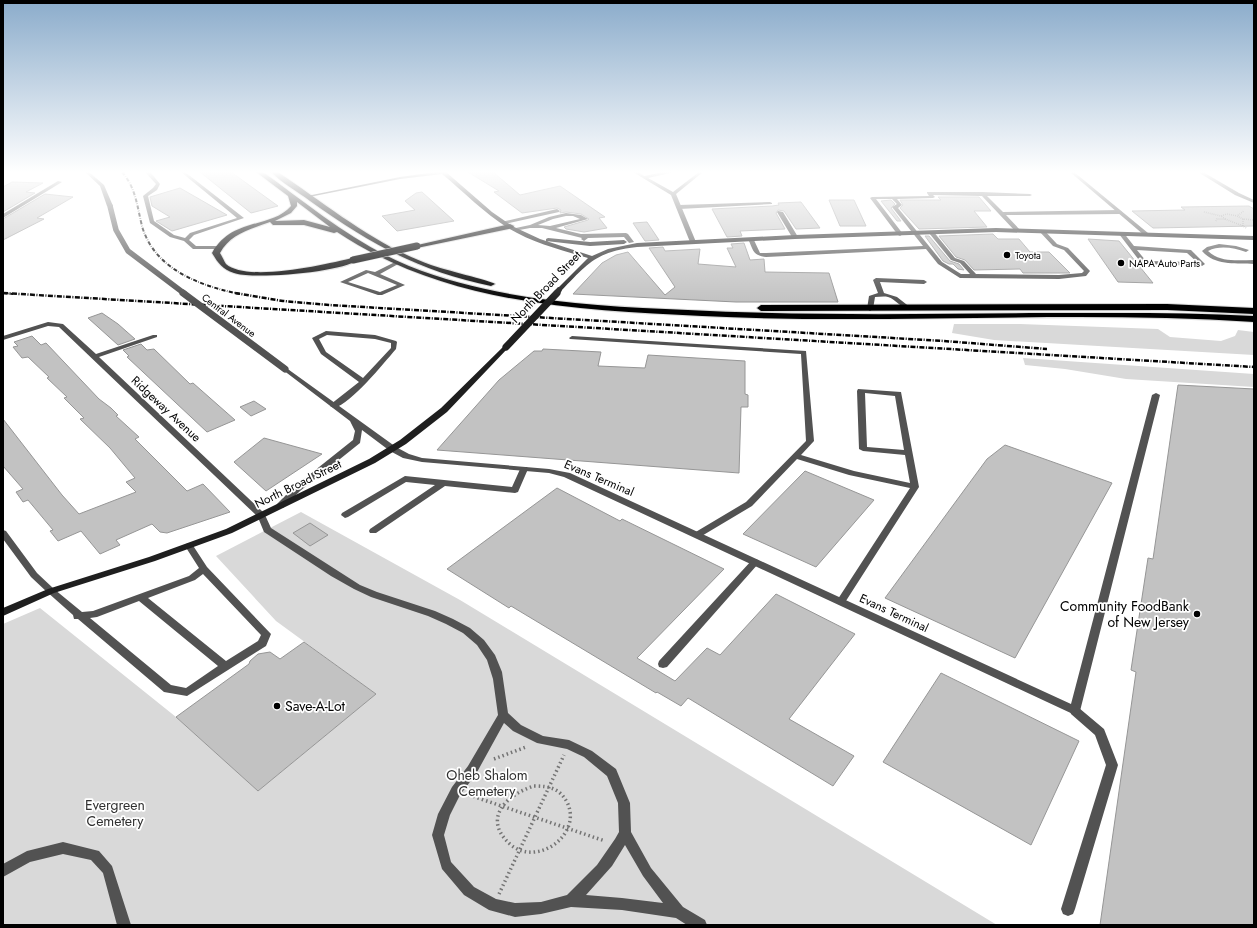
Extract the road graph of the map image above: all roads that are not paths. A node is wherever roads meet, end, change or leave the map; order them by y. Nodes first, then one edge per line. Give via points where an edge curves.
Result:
1 (112, 215) edge
2 (150, 215) edge
3 (238, 215) edge
4 (281, 215) edge
5 (321, 215) edge
6 (338, 215) edge
7 (496, 215) edge
8 (543, 215) edge
9 (566, 215) edge
10 (576, 215) edge
11 (682, 215) edge
12 (782, 215) edge
13 (885, 215) edge
14 (901, 215) edge
15 (1003, 215) edge
16 (1124, 215) edge
17 (509, 226) junction
18 (532, 226) junction
19 (251, 227) junction
20 (550, 228) junction
21 (1017, 230) junction
22 (1042, 231) junction
23 (931, 232) junction
24 (915, 233) junction
25 (1121, 233) junction
26 (900, 234) junction
27 (1146, 234) junction
28 (528, 236) junction
29 (586, 236) junction
30 (795, 237) junction
31 (1254, 238) edge
32 (751, 239) junction
33 (186, 240) junction
34 (631, 242) junction
35 (693, 242) junction
36 (582, 243) junction
37 (362, 244) junction
38 (663, 244) junction
39 (927, 247) junction
40 (218, 248) junction
41 (1132, 248) junction
42 (1254, 251) edge
43 (591, 257) junction
44 (1254, 262) edge
45 (398, 263) junction
46 (375, 274) junction
47 (975, 277) junction
48 (924, 282) dead end
49 (882, 295) junction
50 (870, 308) junction
51 (908, 308) junction
52 (1254, 311) edge
53 (1254, 319) edge
54 (155, 336) dead end
55 (3, 338) edge
56 (572, 338) dead end
57 (94, 357) junction
58 (364, 382) junction
59 (1156, 395) dead end
60 (334, 406) junction
61 (353, 420) junction
62 (393, 449) junction
63 (909, 453) junction
64 (796, 456) junction
65 (524, 469) junction
66 (443, 482) junction
67 (915, 487) junction
68 (280, 507) junction
69 (345, 515) dead end
70 (261, 516) junction
71 (373, 530) dead end
72 (3, 533) edge
73 (697, 535) junction
74 (189, 546) junction
75 (755, 562) junction
76 (204, 570) junction
77 (51, 591) junction
78 (141, 597) junction
79 (841, 602) junction
80 (3, 612) edge
81 (77, 616) junction
82 (663, 664) dead end
83 (226, 667) junction
84 (1076, 711) junction
85 (503, 715) junction
86 (625, 833) junction
87 (3, 871) edge
88 (571, 901) junction
89 (1068, 909) dead end
90 (678, 912) junction
91 (124, 925) edge
92 (700, 925) edge

1 - 60 street, Central Avenue, bridge via 117,236 128,251
2 - 33 street via 152,222 172,236
3 - 33 street via 241,218 192,234
4 - 19 highway
5 - 37 highway
6 - 50 highway via 398,254 453,275 504,287 646,304 744,308
7 - 17 main road
8 - 17 street
9 - 18 street via 543,220
10 - 20 street via 585,219
11 - 35 street
12 - 30 street
13 - 26 street
14 - 24 street
15 - 21 street
16 - 27 street
17 - 18 street
17 - 28 main road
17 - 40 highway, bridge via 290,273 253,274 235,270 222,264 217,256
18 - 20 street
19 - 37 highway via 284,222 311,223 326,227
19 - 40 highway via 231,236
20 - 29 street
21 - 22 main road, North Broad Street
21 - 23 main road, North Broad Street
22 - 25 main road, North Broad Street
22 - 47 street via 1055,245 1066,249 1087,271 1084,275
23 - 24 main road, North Broad Street
23 - 47 street via 953,259 962,262
24 - 26 main road, North Broad Street
24 - 39 street
25 - 27 main road, North Broad Street
25 - 41 street
26 - 30 main road, North Broad Street
27 - 31 main road, North Broad Street
28 - 36 main road
28 - 43 main road
29 - 34 street via 626,235
29 - 36 street
30 - 32 main road, North Broad Street
32 - 35 main road, North Broad Street
32 - 39 street via 758,254 766,255
33 - 40 street via 195,248
34 - 36 main road
34 - 38 main road
35 - 38 main road, North Broad Street
37 - 45 highway
38 - 43 main road, North Broad Street via 617,248 602,251
39 - 47 street via 946,268 960,276
41 - 41 street via 1144,263 1202,264 1189,251
42 - 44 street via 1218,247 1209,247 1205,251 1216,260
43 - 62 main road, North Broad Street, bridge via 448,407
45 - 46 street
45 - 53 highway via 435,277 492,292 560,303 623,309 793,317 1158,315
46 - 46 street via 402,285 380,294 344,282 368,272
48 - 49 street via 876,280
49 - 50 street via 872,296
49 - 51 street via 894,296
50 - 51 highway
51 - 52 highway via 1167,307
54 - 57 street
55 - 57 street, Ridgeway Avenue via 52,323 61,325
56 - 64 street via 804,352 810,441
57 - 70 street, Ridgeway Avenue
58 - 58 street via 394,348 394,342 375,337 326,333 315,338 323,353
58 - 60 street
59 - 84 street
60 - 61 street, Central Avenue
61 - 62 street, Central Avenue
61 - 68 street via 359,431 357,441
62 - 65 street, Evans Terminal via 422,460
62 - 68 main road, North Broad Street
63 - 63 street via 898,394 861,391 863,449
63 - 67 street
64 - 67 street via 852,473
64 - 73 street via 749,504
65 - 66 street via 515,490
65 - 73 street, Evans Terminal via 567,475
66 - 69 street via 405,479
66 - 71 street
67 - 79 street
68 - 70 main road, North Broad Street
70 - 74 main road, North Broad Street
70 - 85 street, Ridgeway Avenue via 267,530 358,587 388,600 434,614 473,634 491,658 500,686
72 - 77 street via 34,575
73 - 75 street, Evans Terminal
74 - 76 street
74 - 77 main road, North Broad Street
75 - 79 street, Evans Terminal
75 - 82 street
76 - 78 street via 192,578
76 - 83 street via 266,634 262,643
77 - 80 main road, North Broad Street
77 - 81 street
78 - 81 street via 94,614
78 - 83 street
79 - 84 street, Evans Terminal
81 - 83 street via 168,690 187,692
84 - 89 street, Evans Terminal via 1100,732 1112,765
85 - 86 street via 517,728 541,740 569,745 588,754 612,773 624,803
85 - 88 street via 444,814 438,835 446,865 469,891 494,905 515,910 541,908
86 - 88 street via 601,872
86 - 90 street via 647,872
87 - 91 street via 28,858 63,848 95,855 108,870
88 - 90 street via 622,904
90 - 92 street

